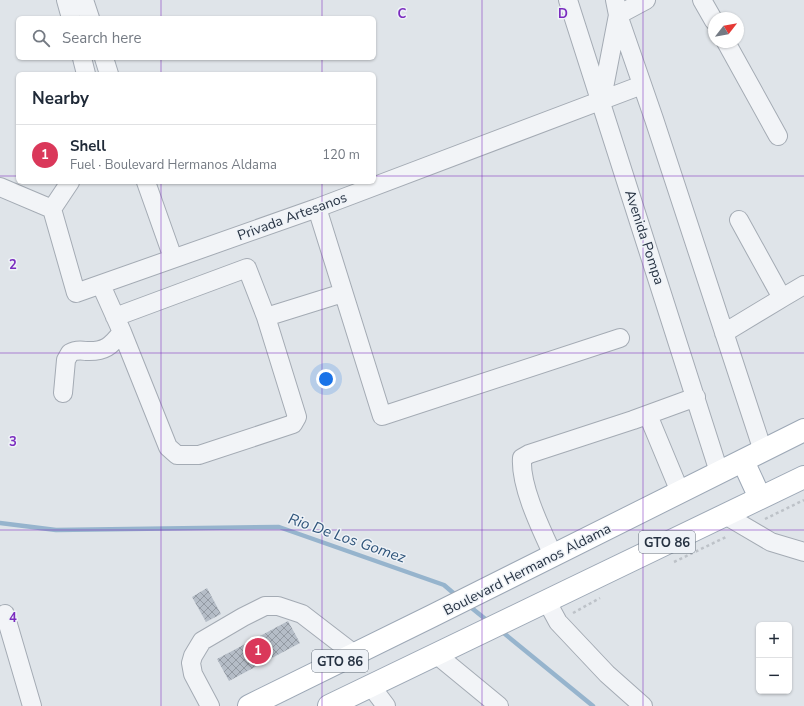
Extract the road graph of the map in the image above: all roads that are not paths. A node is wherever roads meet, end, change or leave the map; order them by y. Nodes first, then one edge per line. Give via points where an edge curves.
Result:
1 (66, 0) edge
2 (84, 0) edge
3 (568, 0) edge
4 (646, 0) edge
5 (702, 0) edge
6 (618, 5) edge
7 (709, 12) edge
8 (70, 16) edge
9 (89, 16) edge
10 (729, 48) edge
11 (82, 60) edge
12 (105, 60) edge
13 (86, 72) edge
14 (108, 72) edge
15 (642, 86) junction
16 (602, 101) junction
17 (778, 136) dead end
18 (69, 184) edge
19 (147, 184) edge
20 (0, 186) edge
21 (317, 208) junction
22 (52, 209) junction
23 (739, 220) dead end
24 (173, 258) junction
25 (101, 285) junction
26 (804, 285) edge
27 (343, 293) junction
28 (782, 298) junction
29 (266, 317) junction
30 (118, 325) junction
31 (724, 333) junction
32 (620, 338) dead end
33 (63, 394) dead end
34 (696, 397) junction
35 (648, 415) junction
36 (804, 430) edge
37 (763, 451) junction
38 (743, 461) junction
39 (719, 472) junction
40 (804, 477) edge
41 (680, 492) junction
42 (760, 498) junction
43 (725, 515) junction
44 (804, 552) edge
45 (553, 555) junction
46 (538, 604) junction
47 (5, 614) dead end
48 (446, 651) junction
49 (354, 654) junction
50 (371, 686) junction
51 (32, 706) edge
52 (210, 706) edge
53 (249, 706) edge
54 (329, 706) edge
55 (386, 706) edge
56 (499, 706) edge
57 (643, 706) edge

1 - 8 street
2 - 9 street
3 - 16 street
4 - 6 street
5 - 7 street
6 - 15 street
6 - 16 street, Avenida Pompa
10 - 17 street
11 - 13 street
12 - 14 street
15 - 16 street, Privada Artesanos
15 - 31 street
16 - 21 street, Privada Artesanos
16 - 34 street, Avenida Pompa
18 - 22 street
19 - 24 street
20 - 22 street
21 - 24 street, Privada Artesanos
21 - 27 street
22 - 25 street, Privada Artesanos via 76,293
23 - 28 street
24 - 25 street, Privada Artesanos
25 - 30 street
26 - 28 street
27 - 29 street
27 - 32 street via 382,416
28 - 31 street
29 - 30 street via 247,268
29 - 30 street via 297,417 293,424 199,454 177,454 168,447
30 - 33 street via 114,343 103,350 70,352 66,360
31 - 37 street
34 - 35 street
34 - 39 street, Avenida Pompa
35 - 41 street
35 - 45 street via 522,458 523,477 529,499
36 - 37 main road, Boulevard Hermanos Aldama / GTO 86
37 - 38 main road, Boulevard Hermanos Aldama / GTO 86
38 - 39 main road, Boulevard Hermanos Aldama / GTO 86
38 - 42 main road
39 - 41 main road, Boulevard Hermanos Aldama / GTO 86
40 - 42 main road, GTO 86
41 - 45 main road, Boulevard Hermanos Aldama / GTO 86
42 - 43 main road, GTO 86
43 - 44 street via 771,542
43 - 46 main road, GTO 86
45 - 49 main road, Boulevard Hermanos Aldama / GTO 86
46 - 48 main road, GTO 86
46 - 57 street via 607,674
47 - 51 street
48 - 50 main road, GTO 86
48 - 56 street
49 - 52 street via 302,614 278,606 265,606 202,641 193,656 193,674
49 - 53 main road, Boulevard Hermanos Aldama / GTO 86
50 - 54 main road, GTO 86
50 - 55 street

